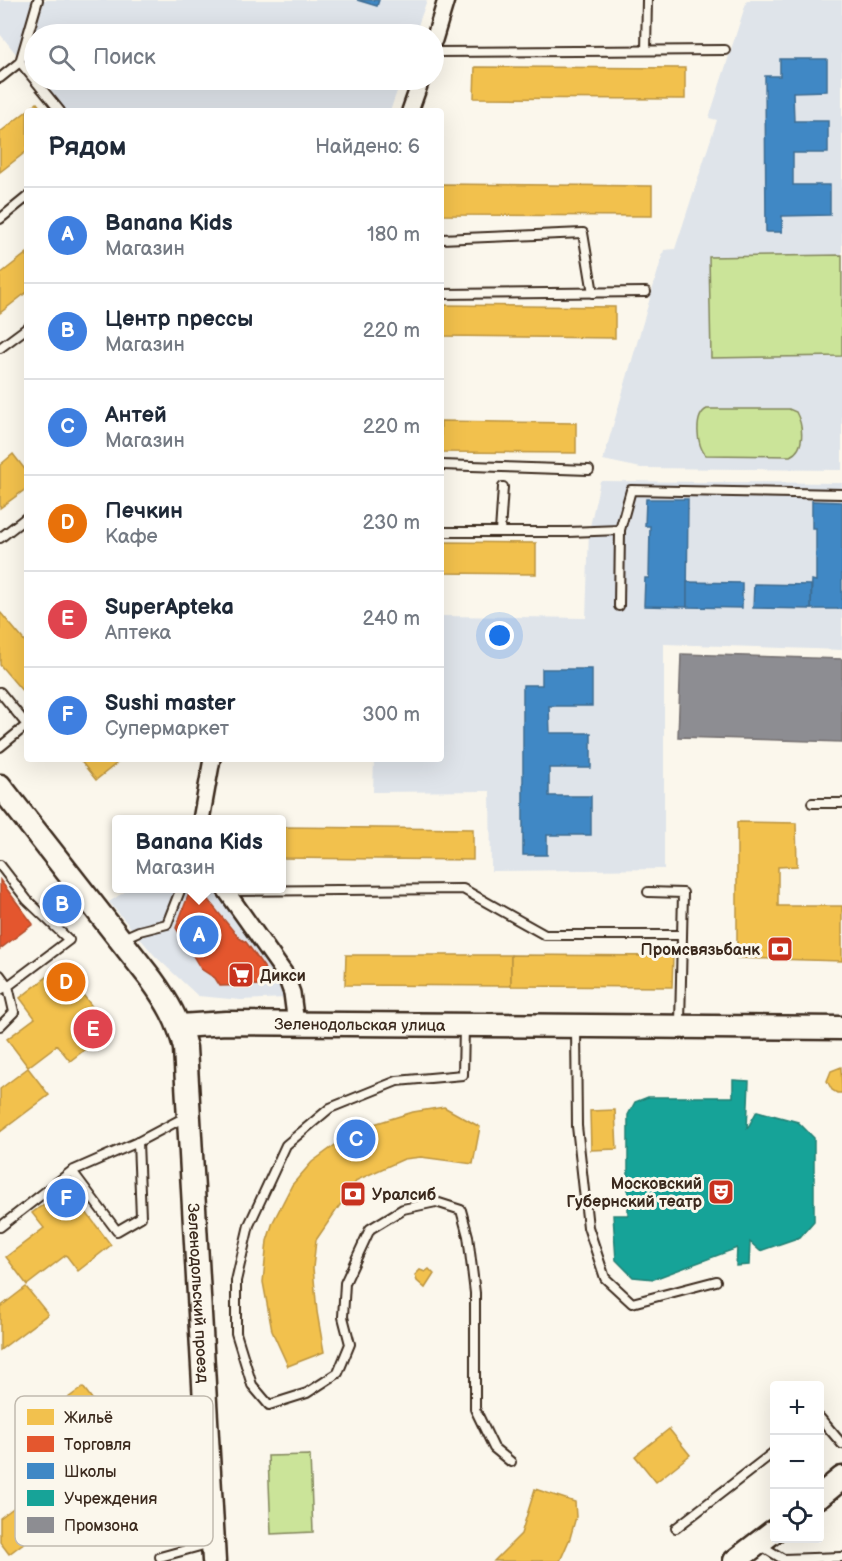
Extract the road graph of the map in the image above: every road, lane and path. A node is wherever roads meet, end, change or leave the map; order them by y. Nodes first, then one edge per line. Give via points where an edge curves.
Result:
1 (38, 0) edge
2 (446, 0) edge
3 (647, 0) edge
4 (31, 24) edge
5 (439, 24) edge
6 (24, 48) edge
7 (646, 50) junction
8 (724, 50) dead end
9 (444, 52) edge
10 (20, 62) junction
11 (24, 67) edge
12 (0, 78) edge
13 (43, 90) edge
14 (417, 90) edge
15 (58, 108) edge
16 (411, 108) edge
17 (24, 199) edge
18 (0, 219) edge
19 (444, 239) edge
20 (646, 292) dead end
21 (593, 293) junction
22 (444, 294) edge
23 (24, 330) edge
24 (0, 348) edge
25 (444, 465) edge
26 (590, 470) dead end
27 (503, 487) dead end
28 (842, 494) edge
29 (24, 519) edge
30 (620, 530) junction
31 (444, 532) edge
32 (500, 532) junction
33 (0, 538) edge
34 (619, 606) dead end
35 (0, 692) edge
36 (24, 721) edge
37 (24, 727) edge
38 (0, 747) edge
39 (211, 762) edge
40 (0, 786) edge
41 (812, 802) dead end
42 (842, 803) edge
43 (202, 815) edge
44 (0, 866) edge
45 (286, 890) edge
46 (648, 892) dead end
47 (179, 893) edge
48 (227, 893) edge
49 (682, 935) junction
50 (120, 939) junction
51 (0, 975) edge
52 (8, 986) junction
53 (0, 990) edge
54 (296, 1024) junction
55 (0, 1026) edge
56 (180, 1026) junction
57 (464, 1026) junction
58 (576, 1027) junction
59 (680, 1027) junction
60 (842, 1028) edge
61 (188, 1115) junction
62 (138, 1142) junction
63 (72, 1171) junction
64 (0, 1227) edge
65 (716, 1281) dead end
66 (204, 1396) edge
67 (824, 1424) edge
68 (842, 1444) edge
69 (770, 1455) edge
70 (511, 1462) dead end
71 (842, 1478) edge
72 (824, 1492) edge
73 (676, 1528) dead end
74 (766, 1538) edge
75 (213, 1552) edge
76 (160, 1557) dead end
77 (842, 1557) edge
78 (735, 1561) edge

1 - 4 lane
2 - 5 street
3 - 7 lane
6 - 10 lane
7 - 8 lane
7 - 9 lane
10 - 11 lane
10 - 12 lane
13 - 15 lane
14 - 16 street
17 - 18 lane
19 - 21 lane via 583,233
20 - 21 lane
21 - 22 lane
23 - 24 lane
25 - 26 lane
27 - 32 lane
28 - 30 lane via 631,490
29 - 33 lane
30 - 32 lane
30 - 34 lane
31 - 32 lane
35 - 36 lane
37 - 38 lane
39 - 43 street
40 - 50 street
41 - 42 lane
44 - 52 lane via 27,900 69,940
45 - 49 lane via 463,889 545,935
46 - 49 lane via 683,893
47 - 50 lane via 167,924
48 - 54 street via 285,974
49 - 59 lane
50 - 56 street via 168,1002
51 - 52 lane
52 - 53 lane
52 - 55 lane via 14,1012
54 - 56 street, Зеленодольская улица
54 - 57 street, Зеленодольская улица
56 - 61 street, Зеленодольский проезд via 185,1048
57 - 58 street, Зеленодольская улица
57 - 70 lane via 464,1076 397,1081 330,1108 286,1145 249,1225 236,1281 236,1333 252,1385 269,1405 308,1393 338,1373 350,1344 343,1317 345,1282 370,1229 403,1209 436,1202 461,1210 475,1293 475,1409 494,1448
58 - 59 street, Зеленодольская улица
58 - 65 lane via 577,1126 588,1227 605,1278 632,1303
59 - 60 street, Зеленодольская улица
61 - 62 lane
61 - 66 street, Зеленодольский проезд
62 - 63 lane
62 - 63 lane via 141,1217 117,1231
63 - 64 lane
67 - 68 lane
69 - 73 lane
71 - 72 street
74 - 77 lane via 783,1559
74 - 78 street
75 - 76 lane

